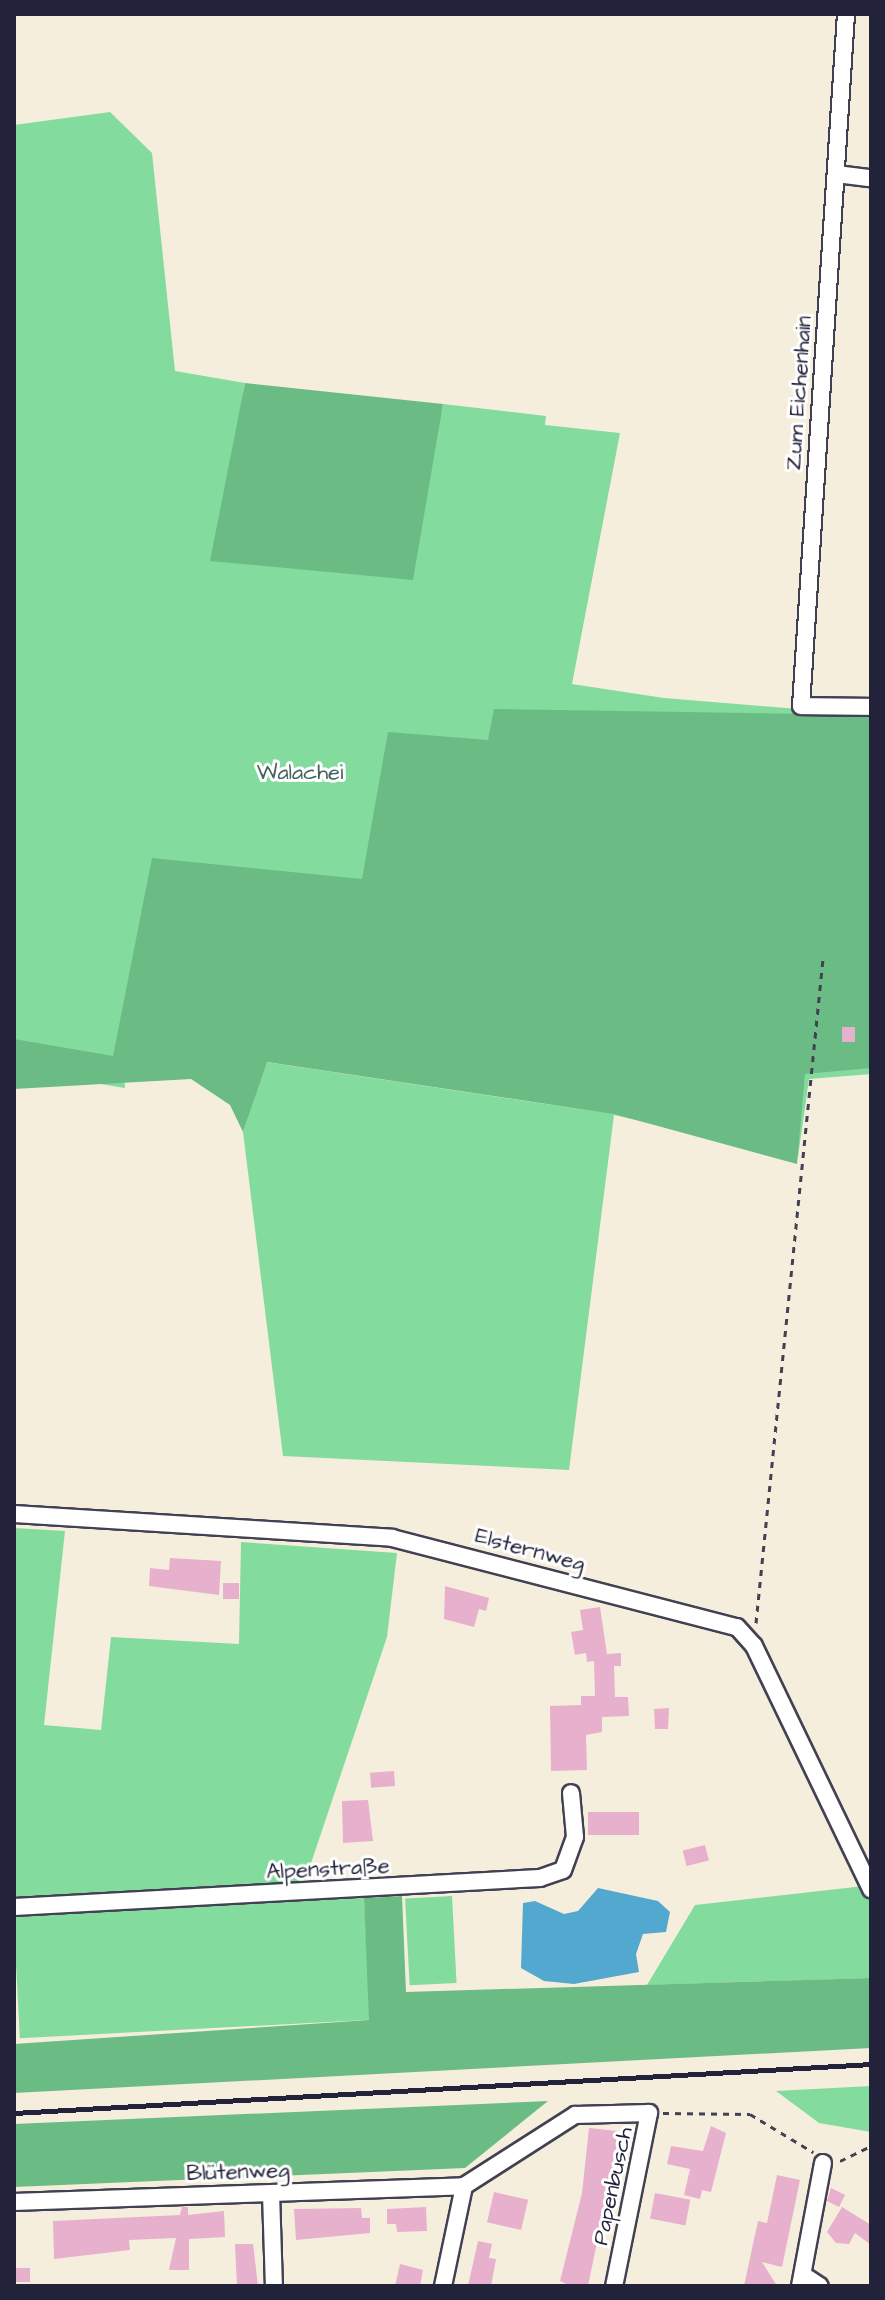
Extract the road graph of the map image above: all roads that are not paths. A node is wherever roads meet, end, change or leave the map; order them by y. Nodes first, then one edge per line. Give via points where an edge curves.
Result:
1 (846, 14) edge
2 (836, 174) junction
3 (871, 178) edge
4 (871, 707) edge
5 (14, 1514) edge
6 (571, 1793) dead end
7 (871, 1889) edge
8 (14, 1907) edge
9 (823, 2167) road end
10 (464, 2186) junction
11 (271, 2193) junction
12 (14, 2202) edge
13 (802, 2281) edge
14 (274, 2286) edge
15 (443, 2286) edge
16 (614, 2286) edge
17 (820, 2286) edge

1 - 2 street, Zum Eichenhain
2 - 3 street
2 - 4 street, Zum Eichenhain via 801,706
5 - 7 street, Elsternweg via 392,1538 737,1627 754,1646
6 - 8 street, Alpenstraße via 575,1837 563,1870 540,1878
9 - 13 street
10 - 11 street, Blütenweg
10 - 15 street
10 - 16 street, Papenbusch via 575,2115 649,2113
11 - 12 street, Blütenweg
11 - 14 street
13 - 17 street

